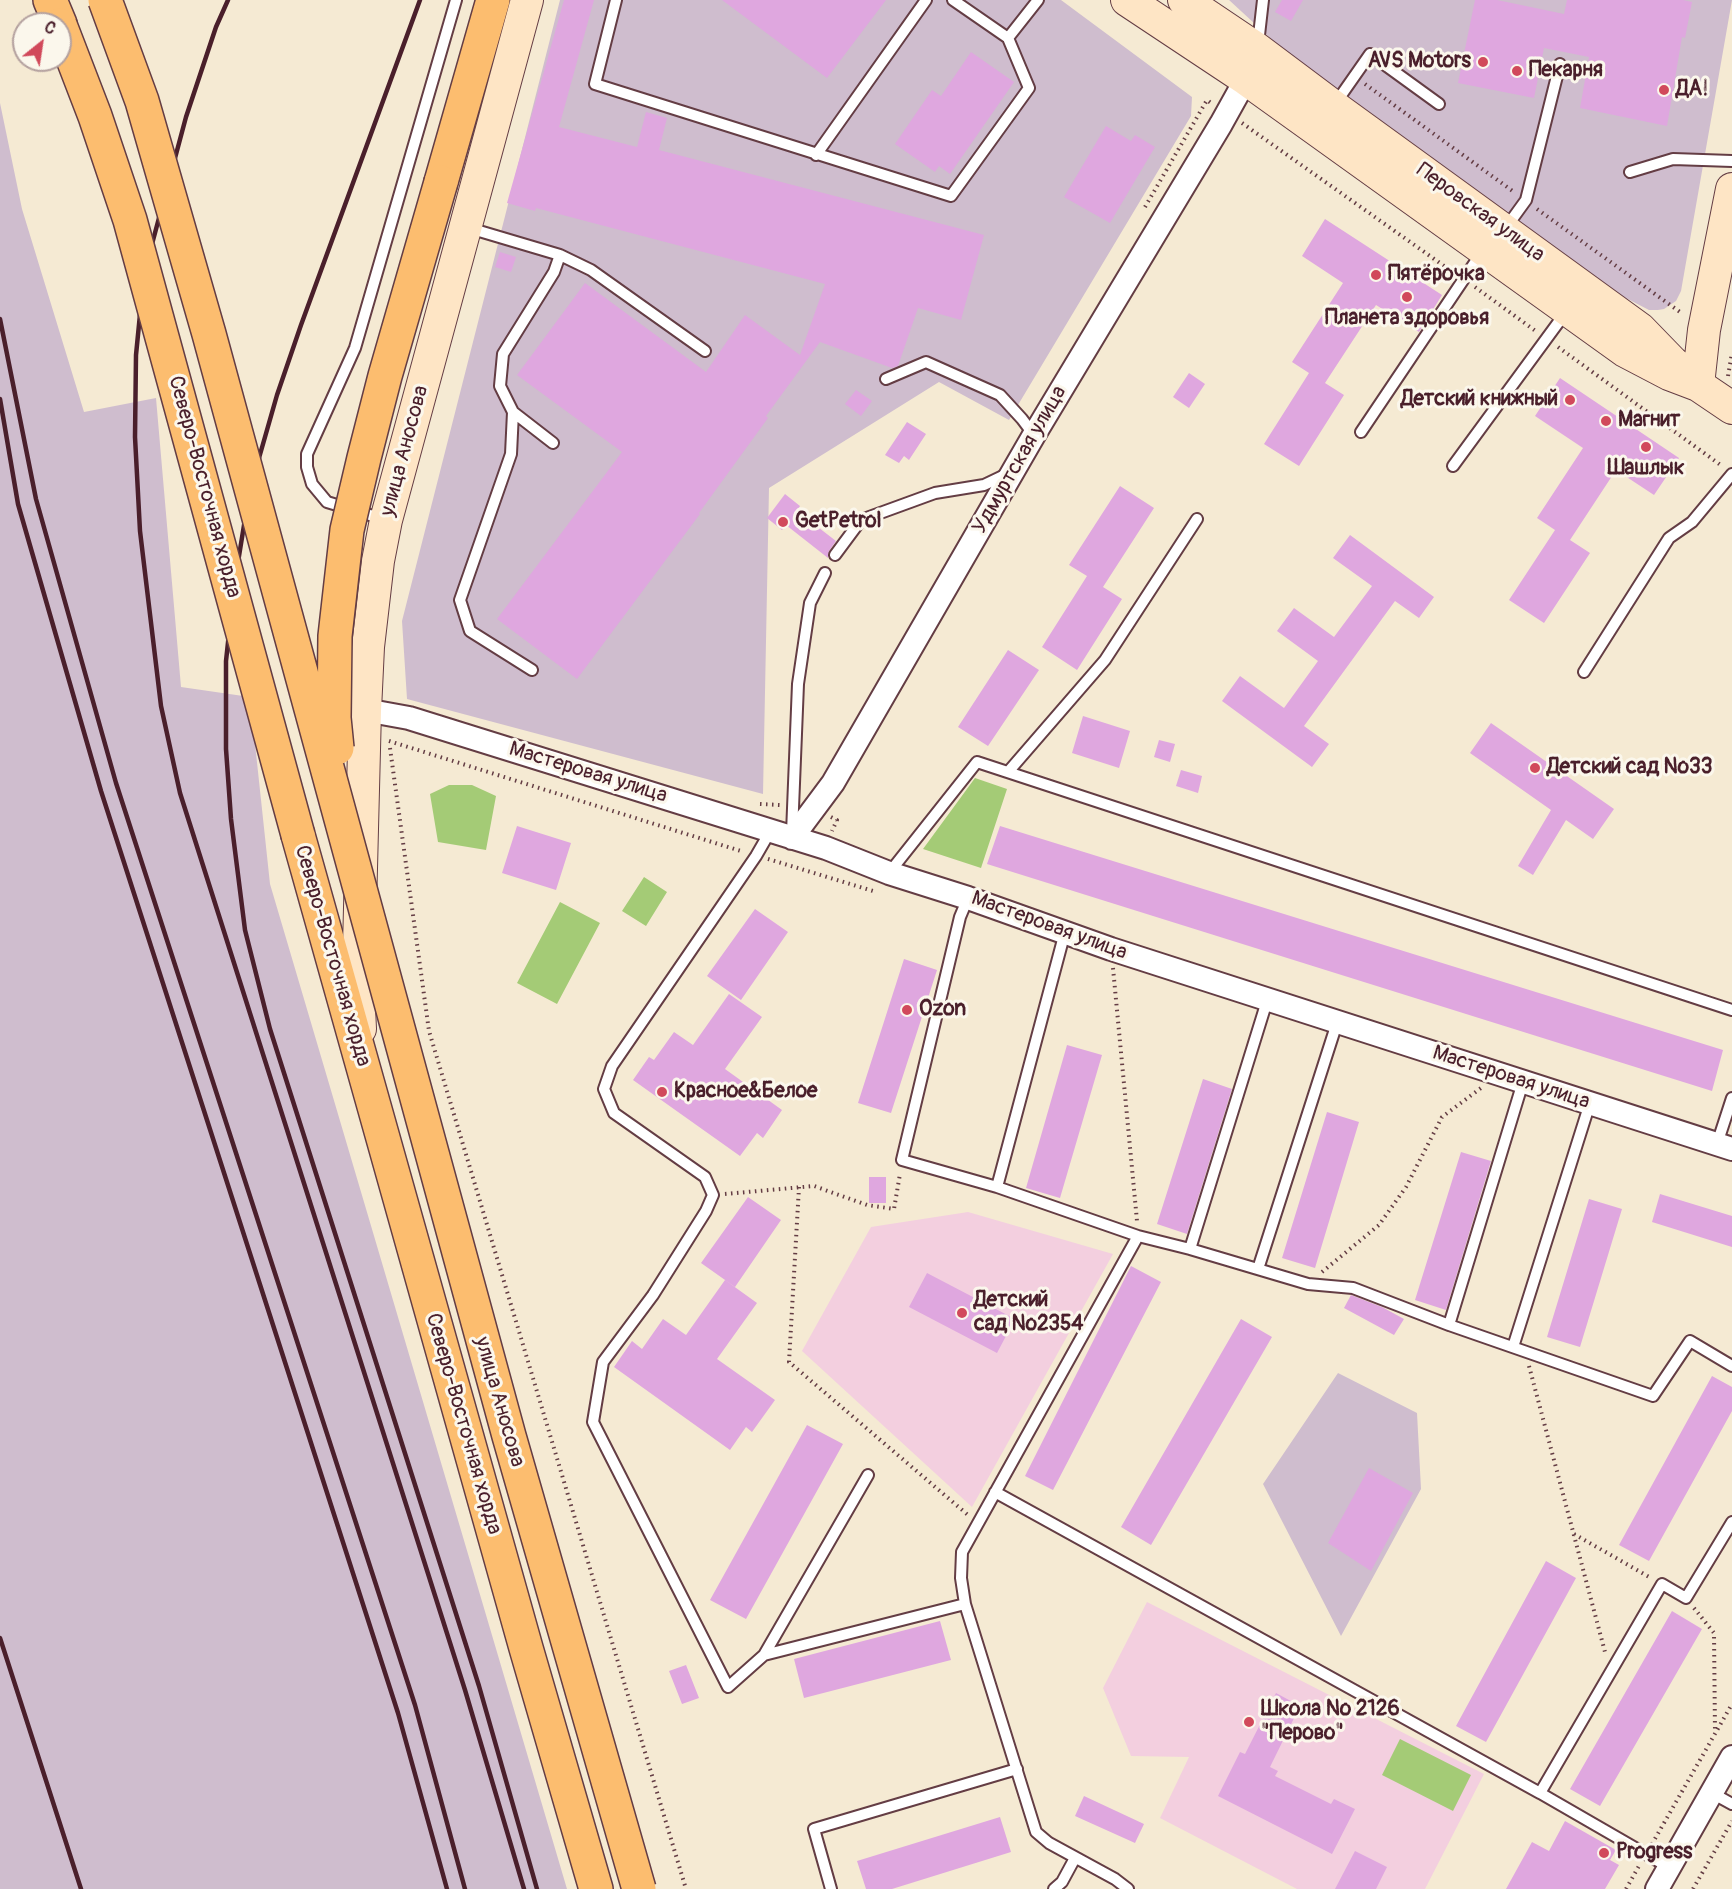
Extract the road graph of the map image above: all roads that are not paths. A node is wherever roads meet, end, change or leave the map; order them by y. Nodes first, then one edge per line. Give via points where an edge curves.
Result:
1 (105, 0) edge
2 (456, 0) edge
3 (493, 0) edge
4 (527, 0) edge
5 (616, 0) edge
6 (926, 0) edge
7 (953, 0) edge
8 (1038, 0) edge
9 (1127, 0) edge
10 (1184, 0) edge
11 (1204, 0) edge
12 (1263, 0) edge
13 (1008, 38) junction
14 (1257, 49) junction
15 (72, 56) edge
16 (1560, 64) dead end
17 (1246, 79) junction
18 (1439, 104) dead end
19 (1333, 106) junction
20 (816, 155) junction
21 (1732, 161) edge
22 (1630, 172) dead end
23 (1732, 189) edge
24 (466, 227) junction
25 (1494, 240) junction
26 (560, 255) junction
27 (1568, 310) junction
28 (705, 351) dead end
29 (886, 379) dead end
30 (1719, 392) edge
31 (513, 412) junction
32 (1361, 432) dead end
33 (1034, 435) junction
34 (553, 443) dead end
35 (1453, 466) dead end
36 (1728, 470) edge
37 (1013, 471) junction
38 (1197, 519) dead end
39 (386, 520) junction
40 (835, 555) dead end
41 (825, 573) dead end
42 (532, 670) dead end
43 (1584, 672) dead end
44 (378, 711) junction
45 (1008, 772) junction
46 (344, 824) junction
47 (781, 834) junction
48 (886, 883) junction
49 (968, 898) junction
50 (360, 915) junction
51 (1065, 932) junction
52 (1267, 1001) junction
53 (1732, 1010) edge
54 (1337, 1023) junction
55 (1524, 1082) junction
56 (1732, 1098) edge
57 (1590, 1103) junction
58 (1725, 1146) edge
59 (997, 1187) junction
60 (1138, 1236) junction
61 (1191, 1249) junction
62 (1258, 1269) junction
63 (1449, 1325) junction
64 (1513, 1347) junction
65 (1732, 1366) edge
66 (868, 1475) dead end
67 (995, 1492) junction
68 (1732, 1522) edge
69 (965, 1604) junction
70 (764, 1655) junction
71 (1732, 1757) edge
72 (1017, 1769) junction
73 (1540, 1793) junction
74 (1712, 1793) junction
75 (1732, 1804) edge
76 (1075, 1858) junction
77 (1670, 1868) junction
78 (596, 1889) edge
79 (606, 1889) edge
80 (639, 1889) edge
81 (831, 1889) edge
82 (1054, 1889) edge
83 (1128, 1889) edge
84 (1657, 1889) edge

1 - 46 main road, Северо-Восточная хорда, bridge via 145,112
2 - 39 lane via 355,348 307,454 312,484 327,502
3 - 46 main road, Северо-Восточная хорда, bridge via 385,376 347,530 335,636 334,718
4 - 24 street, улица Аносова
5 - 20 lane via 595,84
6 - 20 lane
7 - 13 lane
8 - 13 lane
9 - 17 street, Перовская улица
10 - 14 street
11 - 14 street
12 - 14 lane
13 - 20 lane via 1029,88 951,196
14 - 19 street, Перовская улица
15 - 78 main road, Северо-Восточная хорда, bridge via 130,220 298,835
16 - 25 lane via 1526,201
17 - 25 street, Перовская улица
17 - 33 street, Удмуртская улица
18 - 19 lane via 1370,54
19 - 25 street, Перовская улица
21 - 22 lane via 1673,159
23 - 30 street via 1704,330
24 - 26 lane
24 - 39 street, улица Аносова
25 - 27 street, Перовская улица
25 - 30 street, Перовская улица via 1640,329 1672,362
25 - 32 lane
26 - 28 lane via 591,270
26 - 31 lane via 554,272 503,354 500,386
27 - 30 street, Перовская улица via 1625,351 1669,374
27 - 35 lane
29 - 33 lane via 926,362 1000,395
31 - 34 lane
31 - 42 lane via 511,454 460,600 470,631
33 - 37 street, Удмуртская улица
36 - 43 lane via 1692,522 1669,538
37 - 40 lane via 984,485 935,493 861,520
37 - 47 street, Удмуртская улица via 832,783
38 - 45 lane via 1105,660
39 - 44 street, улица Аносова via 369,638
41 - 47 lane via 810,603 798,684 793,804
44 - 47 street, Мастеровая улица
44 - 50 street, улица Аносова
45 - 48 lane via 977,762
45 - 53 lane
46 - 80 main road, Северо-Восточная хорда, bridge via 513,1448
47 - 48 street, Мастеровая улица via 826,848
47 - 70 lane via 756,856 612,1066 604,1089 614,1113 705,1177 713,1195 653,1295 603,1362 593,1422 728,1687
48 - 49 street, Мастеровая улица
49 - 51 street, Мастеровая улица
49 - 59 lane via 960,917 902,1161
50 - 79 street, улица Аносова via 359,1022 365,1056
50 - 80 street, улица Аносова
51 - 52 street, Мастеровая улица
51 - 59 lane
52 - 54 street, Мастеровая улица
52 - 61 lane
54 - 55 street, Мастеровая улица
54 - 62 lane
55 - 57 street, Мастеровая улица
55 - 63 lane
56 - 58 lane
57 - 58 street, Мастеровая улица
57 - 64 lane
59 - 60 lane
60 - 61 lane
60 - 67 lane
61 - 62 lane
62 - 63 lane via 1308,1284 1353,1288
63 - 64 lane
64 - 65 lane via 1653,1396 1690,1341
66 - 70 lane
67 - 69 lane via 962,1552 960,1578
67 - 73 lane
68 - 73 lane via 1686,1598 1662,1584
69 - 70 lane
69 - 72 lane
71 - 74 street
72 - 76 lane via 1036,1832
72 - 81 lane via 814,1829
73 - 77 lane
74 - 75 lane
74 - 77 street
76 - 82 lane
76 - 83 lane
77 - 84 street

